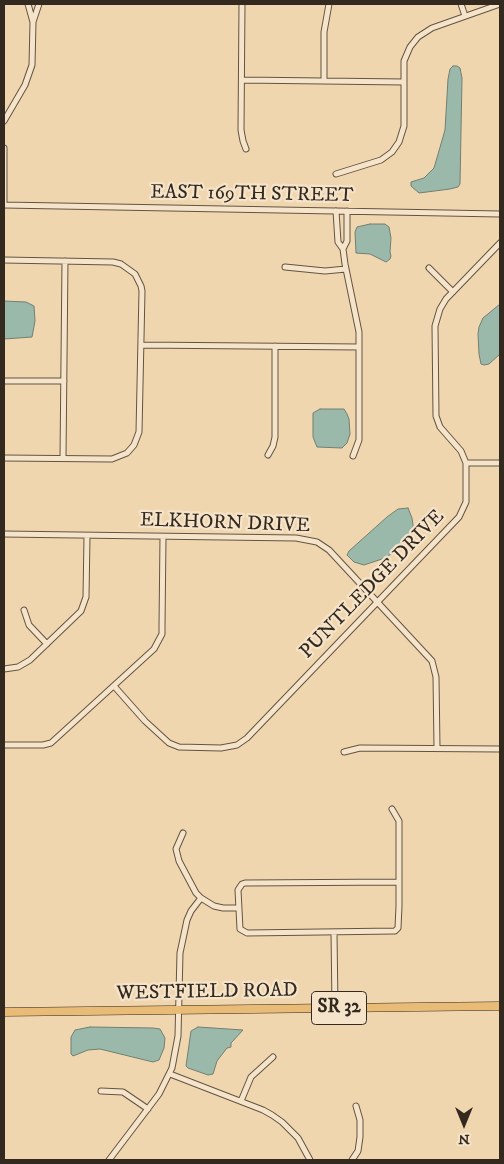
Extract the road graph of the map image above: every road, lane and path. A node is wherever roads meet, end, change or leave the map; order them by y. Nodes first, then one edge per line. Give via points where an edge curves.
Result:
1 (28, 4) edge
2 (39, 4) edge
3 (242, 4) edge
4 (329, 4) edge
5 (461, 4) edge
6 (500, 4) edge
7 (465, 16) junction
8 (33, 22) junction
9 (242, 80) junction
10 (324, 81) junction
11 (404, 82) junction
12 (4, 122) edge
13 (4, 148) edge
14 (246, 150) dead end
15 (336, 174) dead end
16 (4, 205) edge
17 (336, 211) junction
18 (347, 211) junction
19 (500, 214) edge
20 (500, 243) edge
21 (343, 249) junction
22 (4, 260) edge
23 (65, 261) junction
24 (285, 267) dead end
25 (429, 268) dead end
26 (346, 269) junction
27 (453, 292) junction
28 (141, 345) junction
29 (275, 346) junction
30 (359, 347) junction
31 (4, 381) edge
32 (64, 381) junction
33 (268, 455) dead end
34 (353, 456) dead end
35 (4, 458) edge
36 (63, 458) junction
37 (500, 462) edge
38 (466, 463) junction
39 (4, 534) edge
40 (87, 536) junction
41 (163, 537) junction
42 (378, 602) junction
43 (24, 610) dead end
44 (47, 644) junction
45 (4, 669) edge
46 (114, 686) junction
47 (4, 746) edge
48 (437, 748) junction
49 (500, 748) edge
50 (344, 752) dead end
51 (392, 810) dead end
52 (183, 833) dead end
53 (399, 882) junction
54 (201, 898) junction
55 (238, 908) junction
56 (334, 932) junction
57 (500, 1006) edge
58 (335, 1008) junction
59 (177, 1010) junction
60 (4, 1012) edge
61 (273, 1058) dead end
62 (170, 1074) junction
63 (102, 1091) dead end
64 (241, 1101) junction
65 (356, 1106) dead end
66 (148, 1109) junction
67 (110, 1160) edge
68 (310, 1160) edge
69 (352, 1160) edge

1 - 8 street
2 - 8 street
3 - 9 street
4 - 10 street via 324,32
5 - 7 street
6 - 7 street
7 - 11 street via 432,28 415,39 406,56
8 - 12 street via 31,70
9 - 10 street
9 - 14 street via 241,130
10 - 11 street
11 - 15 street via 403,132 395,147 381,160
13 - 16 street
16 - 17 street, EAST 169TH STREET
17 - 18 street, EAST 169TH STREET
17 - 21 street via 338,242
18 - 19 street, EAST 169TH STREET
18 - 21 street via 347,241
20 - 27 street
21 - 26 street
22 - 23 street
23 - 28 street via 113,262 134,274 142,286
23 - 32 street
24 - 26 street via 325,271
25 - 27 street
26 - 30 street
27 - 38 street via 440,310 435,326 436,413 440,427 461,451
28 - 29 street
28 - 36 street via 139,432 134,445 127,453 112,460
29 - 30 street
29 - 33 street via 275,437
30 - 34 street via 359,440
31 - 32 street
32 - 36 street
35 - 36 street
37 - 38 street
38 - 42 street, PUNTLEDGE DRIVE via 466,502 462,512
39 - 40 street, ELKHORN DRIVE
40 - 41 street, ELKHORN DRIVE
40 - 44 street via 84,606
41 - 42 street, ELKHORN DRIVE via 312,540 329,550
41 - 46 street via 162,634 154,649
42 - 46 street, PUNTLEDGE DRIVE via 237,745 180,747 169,743
42 - 48 street, ELKHORN DRIVE via 429,656 435,667
43 - 44 street via 29,625
44 - 45 street via 22,666
46 - 47 street via 51,743
48 - 49 street
48 - 50 street via 360,748
51 - 53 street via 399,820
52 - 54 street via 176,849 179,861
53 - 55 street via 245,882 238,890
53 - 56 street via 398,928 395,931
54 - 55 street via 214,906
54 - 59 street via 187,920 181,946
55 - 56 street via 239,927 244,933
56 - 58 street
57 - 58 main road, WESTFIELD ROAD / SR 32
58 - 59 main road, WESTFIELD ROAD / SR 32
59 - 60 main road, WESTFIELD ROAD / SR 32
59 - 62 street via 177,1048
61 - 64 street via 251,1077
62 - 64 street
62 - 66 street
63 - 66 street via 123,1092
64 - 68 street via 282,1122 298,1138
65 - 69 street via 360,1137 358,1152
66 - 67 street

